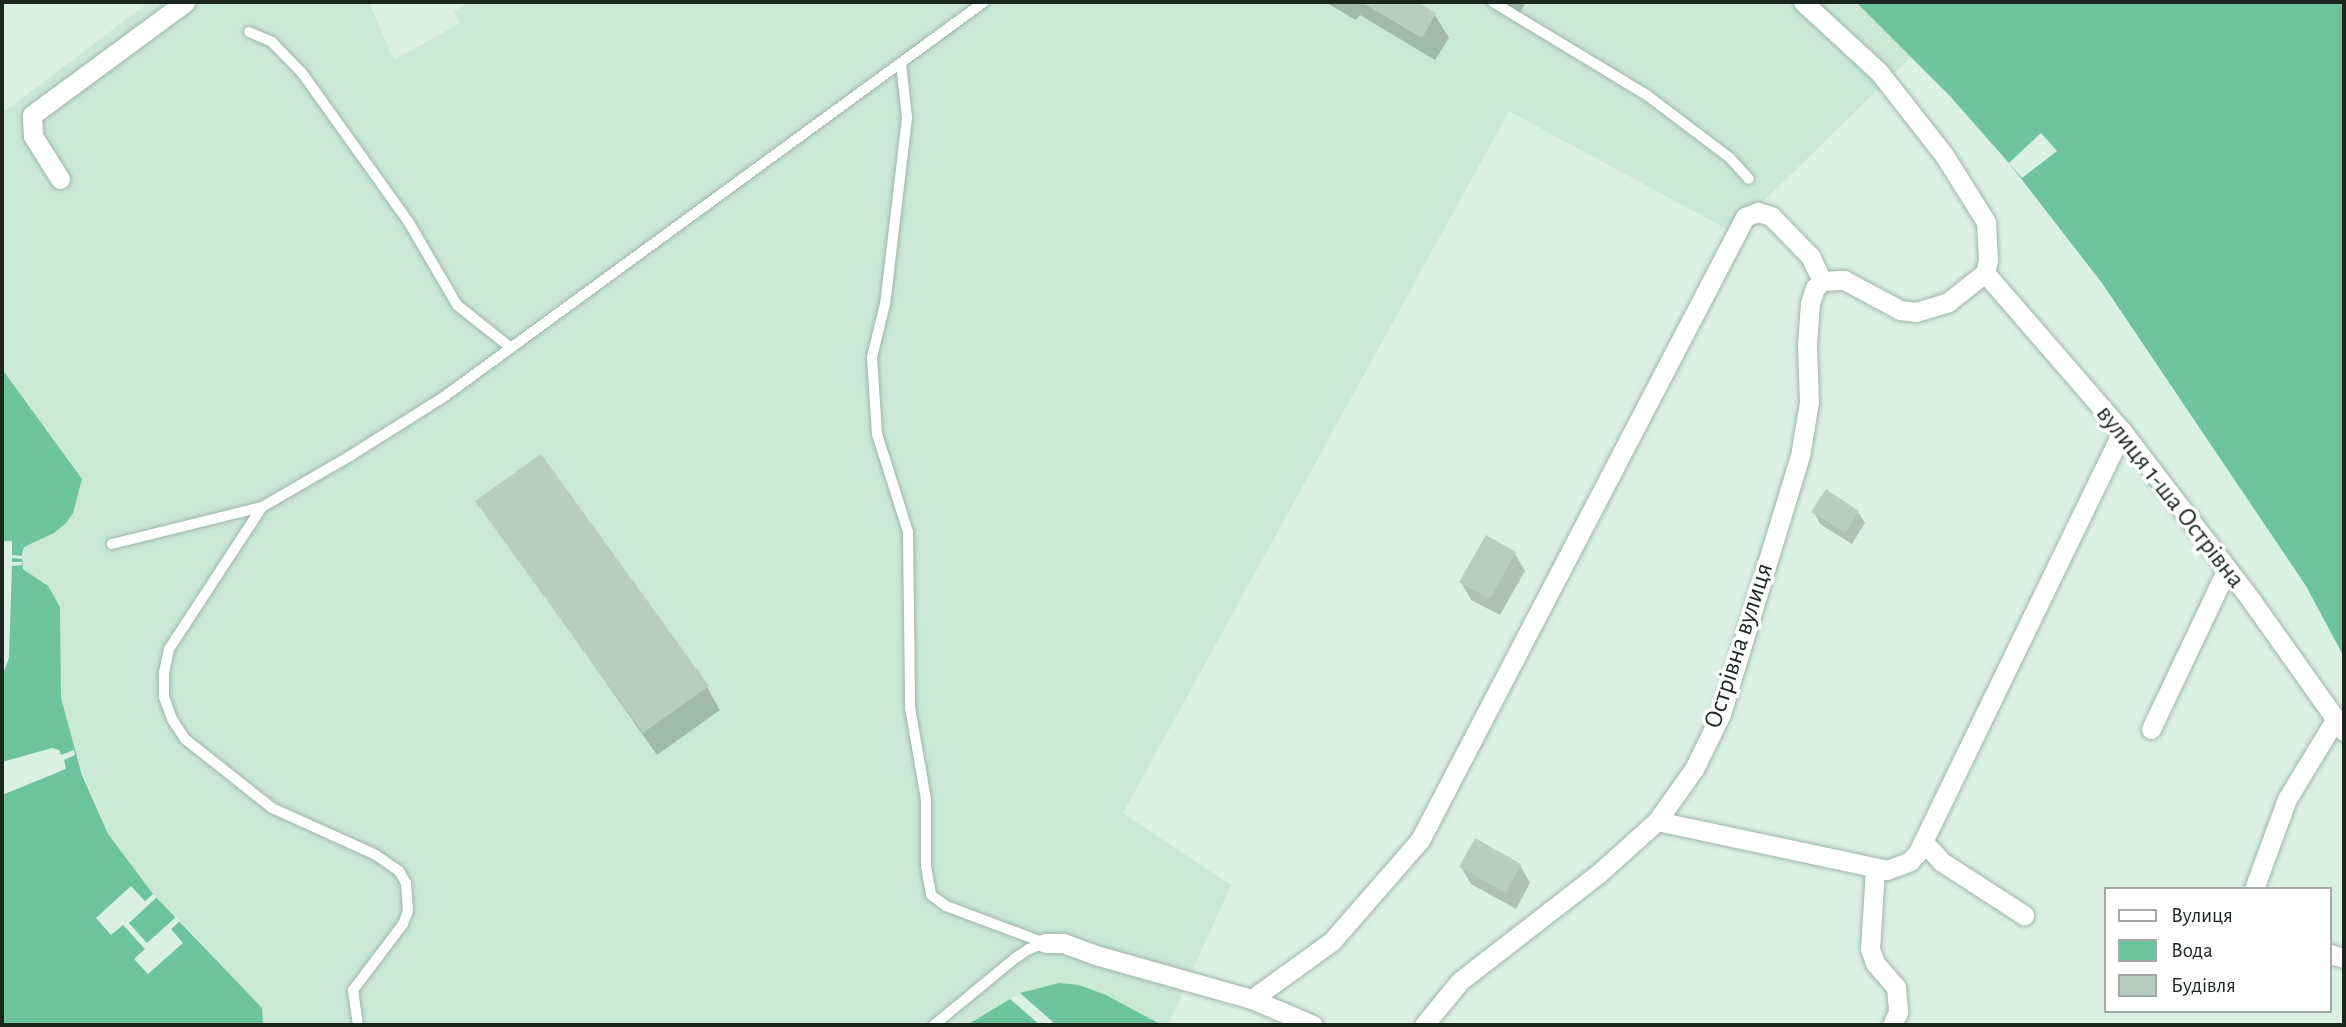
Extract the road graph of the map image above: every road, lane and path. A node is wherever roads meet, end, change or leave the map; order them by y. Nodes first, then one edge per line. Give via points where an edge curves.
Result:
1 (185, 2) edge
2 (984, 2) edge
3 (1493, 2) edge
4 (1803, 2) edge
5 (249, 32) dead end
6 (901, 63) junction
7 (60, 179) dead end
8 (1749, 179) dead end
9 (1985, 272) junction
10 (1822, 281) junction
11 (511, 348) junction
12 (2122, 431) junction
13 (261, 507) junction
14 (112, 544) dead end
15 (2226, 571) junction
16 (2339, 725) edge
17 (2151, 729) dead end
18 (1657, 821) junction
19 (1923, 841) junction
20 (1875, 868) junction
21 (2255, 887) edge
22 (2024, 915) dead end
23 (1045, 943) junction
24 (1252, 999) junction
25 (358, 1025) edge
26 (934, 1025) edge
27 (1313, 1025) edge
28 (1424, 1025) edge
29 (1893, 1025) edge

1 - 7 street via 32,115 33,136
2 - 6 lane
3 - 8 lane via 1648,96 1730,158
4 - 9 street via 1878,72 1944,155 1986,222
5 - 11 lane via 272,42 302,73 408,221 457,305
6 - 11 lane
6 - 23 lane via 907,118 885,304 872,357 877,433 908,532 910,707 926,800 926,866 931,895 946,906
9 - 10 street via 1948,302 1916,312 1899,310 1844,280
9 - 12 street, вулиця 1-ша Острівна
10 - 18 street, Острівна вулиця via 1811,295 1807,345 1810,402 1800,456 1721,714 1694,769
10 - 24 street via 1810,256 1770,216 1758,212 1745,217 1420,840 1332,941
11 - 13 lane via 435,403
12 - 15 street, вулиця 1-ша Острівна
12 - 19 street
13 - 14 lane
13 - 25 lane via 169,649 164,697 185,739 272,808 376,855 399,871 409,897 408,911 353,990
15 - 16 street, вулиця 1-ша Острівна
15 - 17 street
16 - 21 street via 2287,799
18 - 20 street
18 - 28 street, Острівна вулиця via 1598,874 1460,981
19 - 20 street via 1910,862 1887,870
19 - 22 street via 1942,862
20 - 29 street via 1870,949 1875,963 1896,987 1898,1012
23 - 24 street via 1063,943
23 - 26 lane via 1014,959
24 - 27 street

